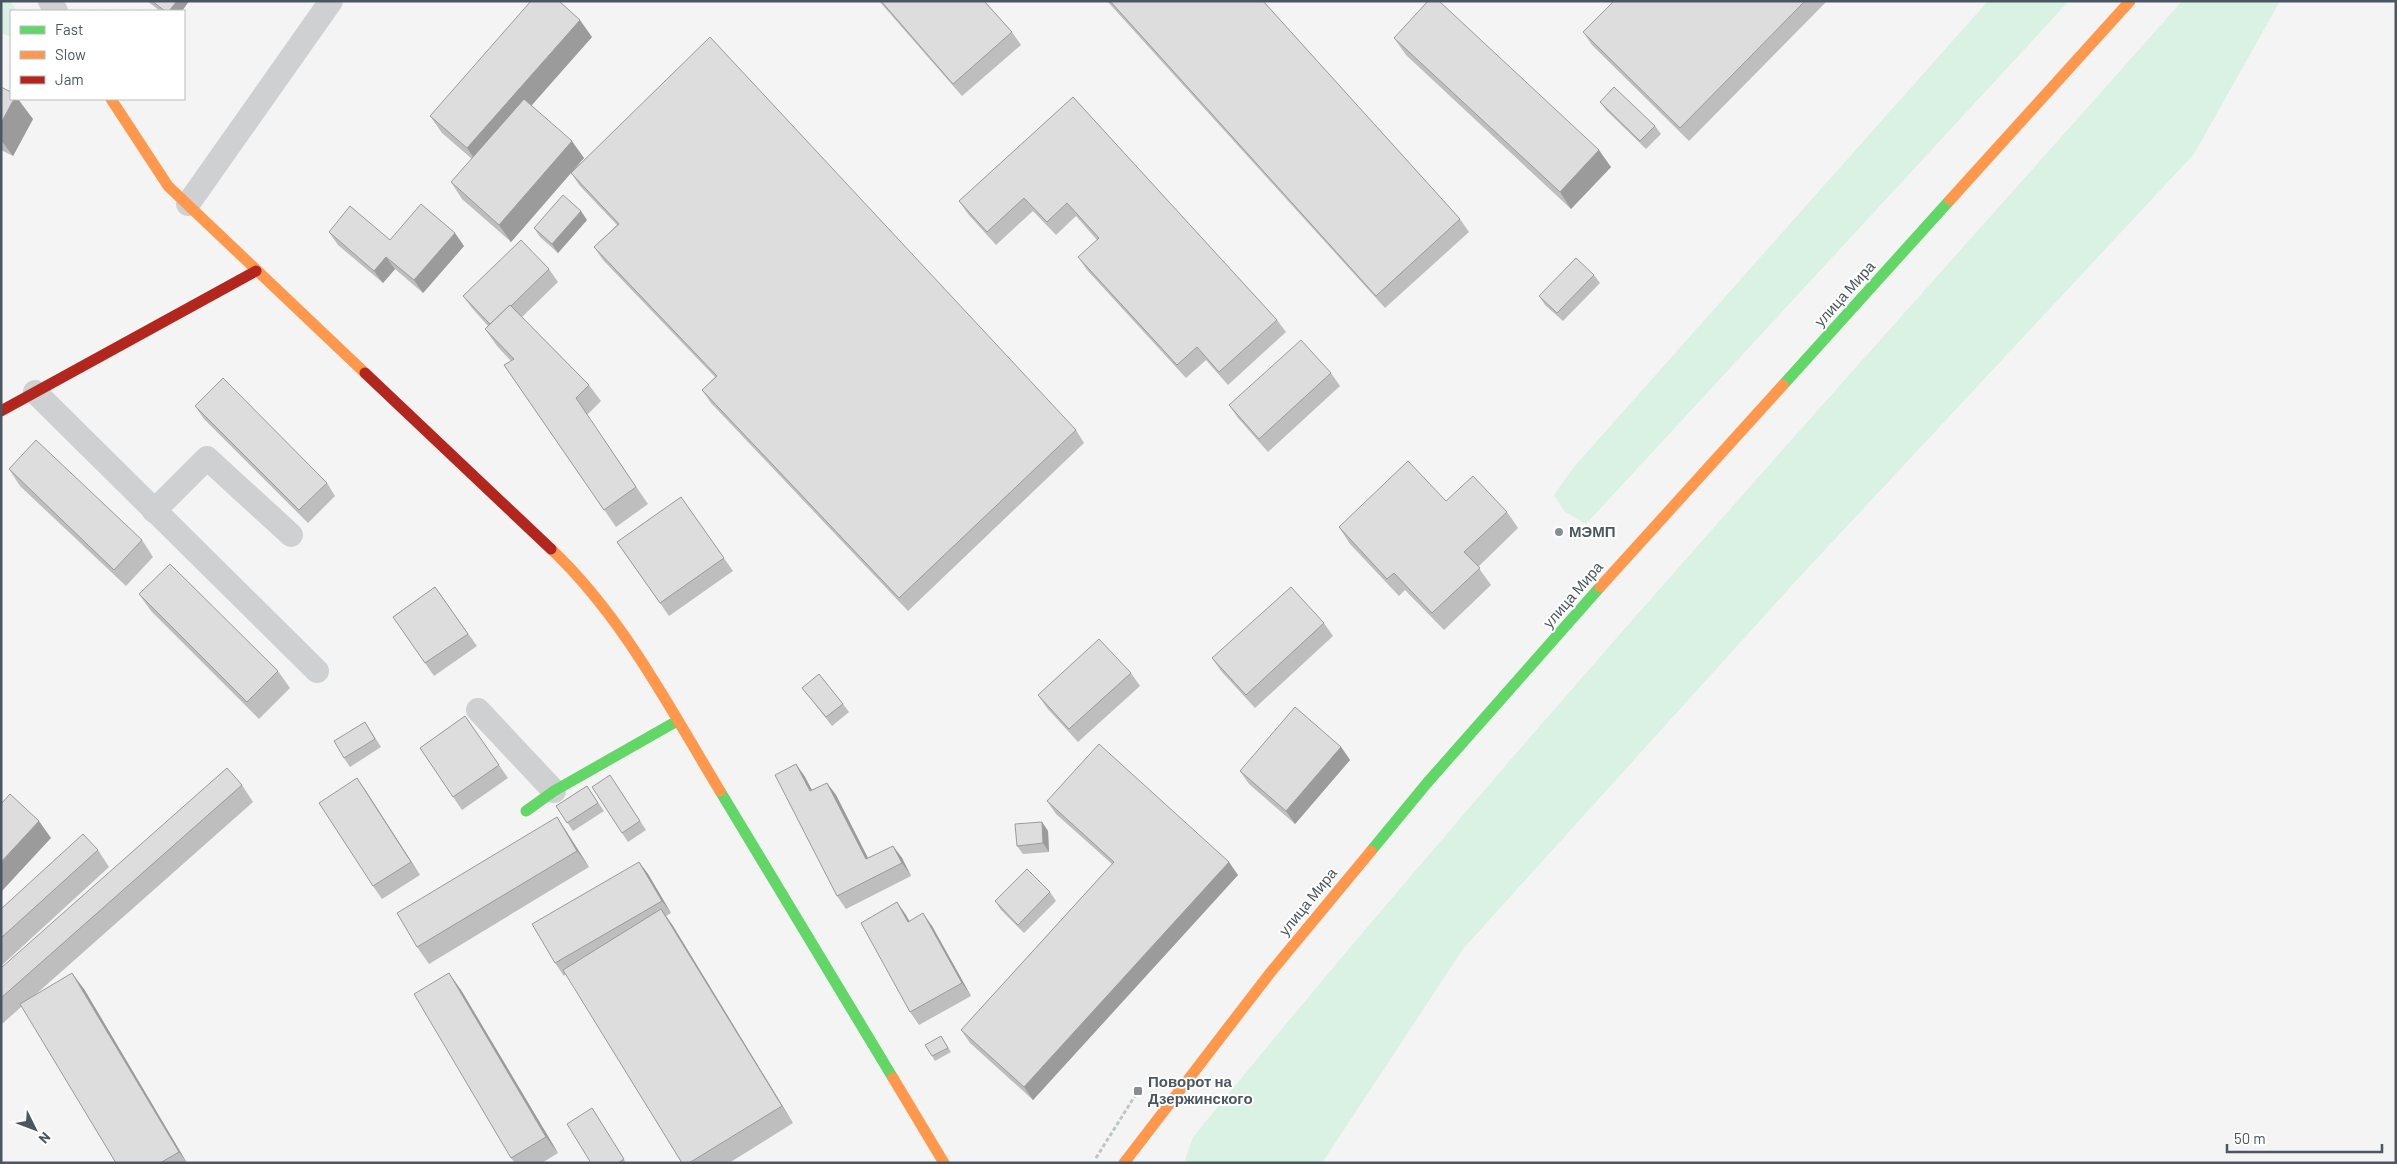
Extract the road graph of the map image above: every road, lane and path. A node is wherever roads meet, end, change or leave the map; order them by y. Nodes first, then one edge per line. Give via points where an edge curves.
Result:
1 (331, 1) edge
2 (2130, 1) edge
3 (112, 100) edge
4 (188, 204) junction
5 (256, 271) junction
6 (35, 392) junction
7 (1, 412) edge
8 (154, 511) junction
9 (291, 535) dead end
10 (317, 671) dead end
11 (478, 710) dead end
12 (677, 721) junction
13 (554, 791) junction
14 (526, 811) dead end
15 (1138, 1091) dead end
16 (1096, 1158) dead end
17 (944, 1163) edge
18 (1124, 1163) edge

1 - 4 street
2 - 18 street, улица Мира via 1427,783 1270,973
3 - 4 street via 168,186
4 - 5 street
5 - 6 street
5 - 12 street via 578,574 632,645
6 - 7 street
6 - 8 street
8 - 9 street via 207,458
8 - 10 street
11 - 13 street
12 - 13 street
12 - 17 street
13 - 14 street
15 - 16 path

